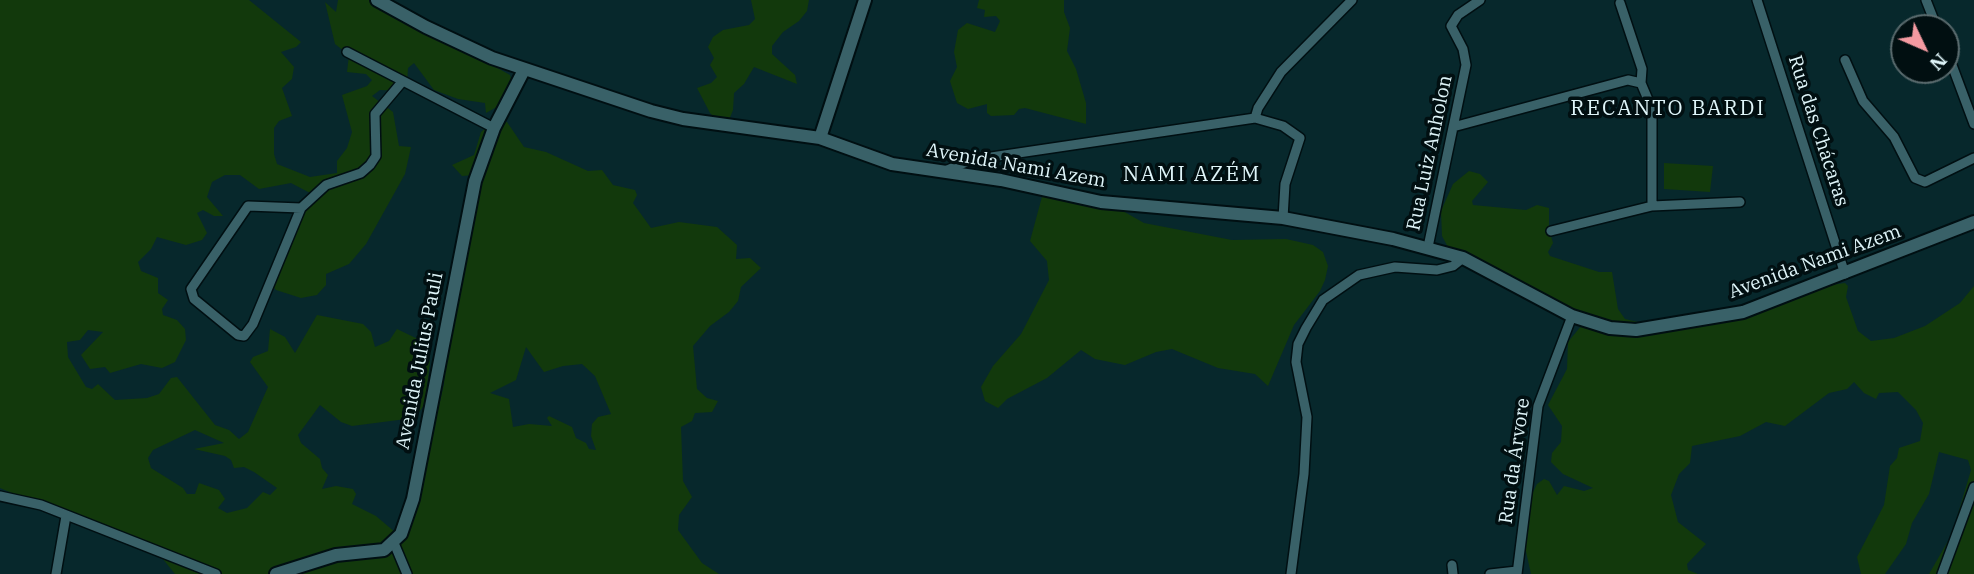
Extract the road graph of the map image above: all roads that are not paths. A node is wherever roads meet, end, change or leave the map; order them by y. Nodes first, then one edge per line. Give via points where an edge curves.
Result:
1 (377, 0) edge
2 (865, 0) edge
3 (1352, 0) edge
4 (1480, 0) edge
5 (1757, 0) edge
6 (1620, 3) dead end
7 (347, 52) dead end
8 (1845, 60) dead end
9 (524, 70) junction
10 (402, 82) junction
11 (1642, 83) junction
12 (1959, 84) edge
13 (1255, 118) junction
14 (1974, 124) edge
15 (1453, 127) junction
16 (494, 128) junction
17 (820, 138) junction
18 (1974, 158) edge
19 (944, 172) junction
20 (1740, 202) dead end
21 (1652, 206) junction
22 (301, 208) junction
23 (1283, 218) junction
24 (1974, 222) edge
25 (1550, 231) dead end
26 (1428, 247) junction
27 (1463, 258) junction
28 (1844, 274) junction
29 (1572, 316) junction
30 (1974, 487) edge
31 (0, 496) edge
32 (66, 516) junction
33 (394, 543) junction
34 (1517, 573) edge
35 (56, 574) edge
36 (216, 574) edge
37 (276, 574) edge
38 (407, 574) edge
39 (1291, 574) edge
40 (1490, 574) edge
41 (1942, 574) edge

1 - 9 street, Avenida Nami Azem via 466,47
2 - 17 street
3 - 13 street via 1281,72
4 - 15 street, Rua Luiz Anholon via 1458,15 1451,26 1465,56
5 - 28 street, Rua das Chácaras
6 - 11 street via 1642,69
7 - 10 street
8 - 18 street via 1863,101 1894,137 1915,177 1925,182
9 - 16 street, Avenida Julius Pauli
9 - 17 street, Avenida Nami Azem via 684,119
10 - 16 street
10 - 22 street via 375,114 376,156 370,165 361,173 326,184
11 - 15 street via 1628,80
11 - 21 street via 1652,109
12 - 14 street
13 - 19 street via 971,160
13 - 23 street via 1283,126 1300,138 1284,184
15 - 26 street, Rua Luiz Anholon
16 - 33 street, Avenida Julius Pauli via 475,181 413,499
17 - 19 street, Avenida Nami Azem via 892,164
19 - 23 street, Avenida Nami Azem via 1101,202
20 - 21 street
21 - 25 street
22 - 22 street via 248,206 191,289 194,299 237,335 244,336 253,324
23 - 26 street, Avenida Nami Azem
24 - 28 street, Avenida Nami Azem
26 - 27 street, Avenida Nami Azem
27 - 29 street, Avenida Nami Azem
27 - 39 street via 1437,270 1395,268 1359,275 1323,300 1306,328 1296,362 1307,417
28 - 29 street, Avenida Nami Azem via 1743,312 1675,324 1636,330 1610,328
29 - 34 street, Rua da Árvore via 1538,406
30 - 41 street
31 - 32 street via 24,499
32 - 35 street
32 - 36 street
33 - 37 street via 384,550 336,555
33 - 38 street
34 - 40 street

